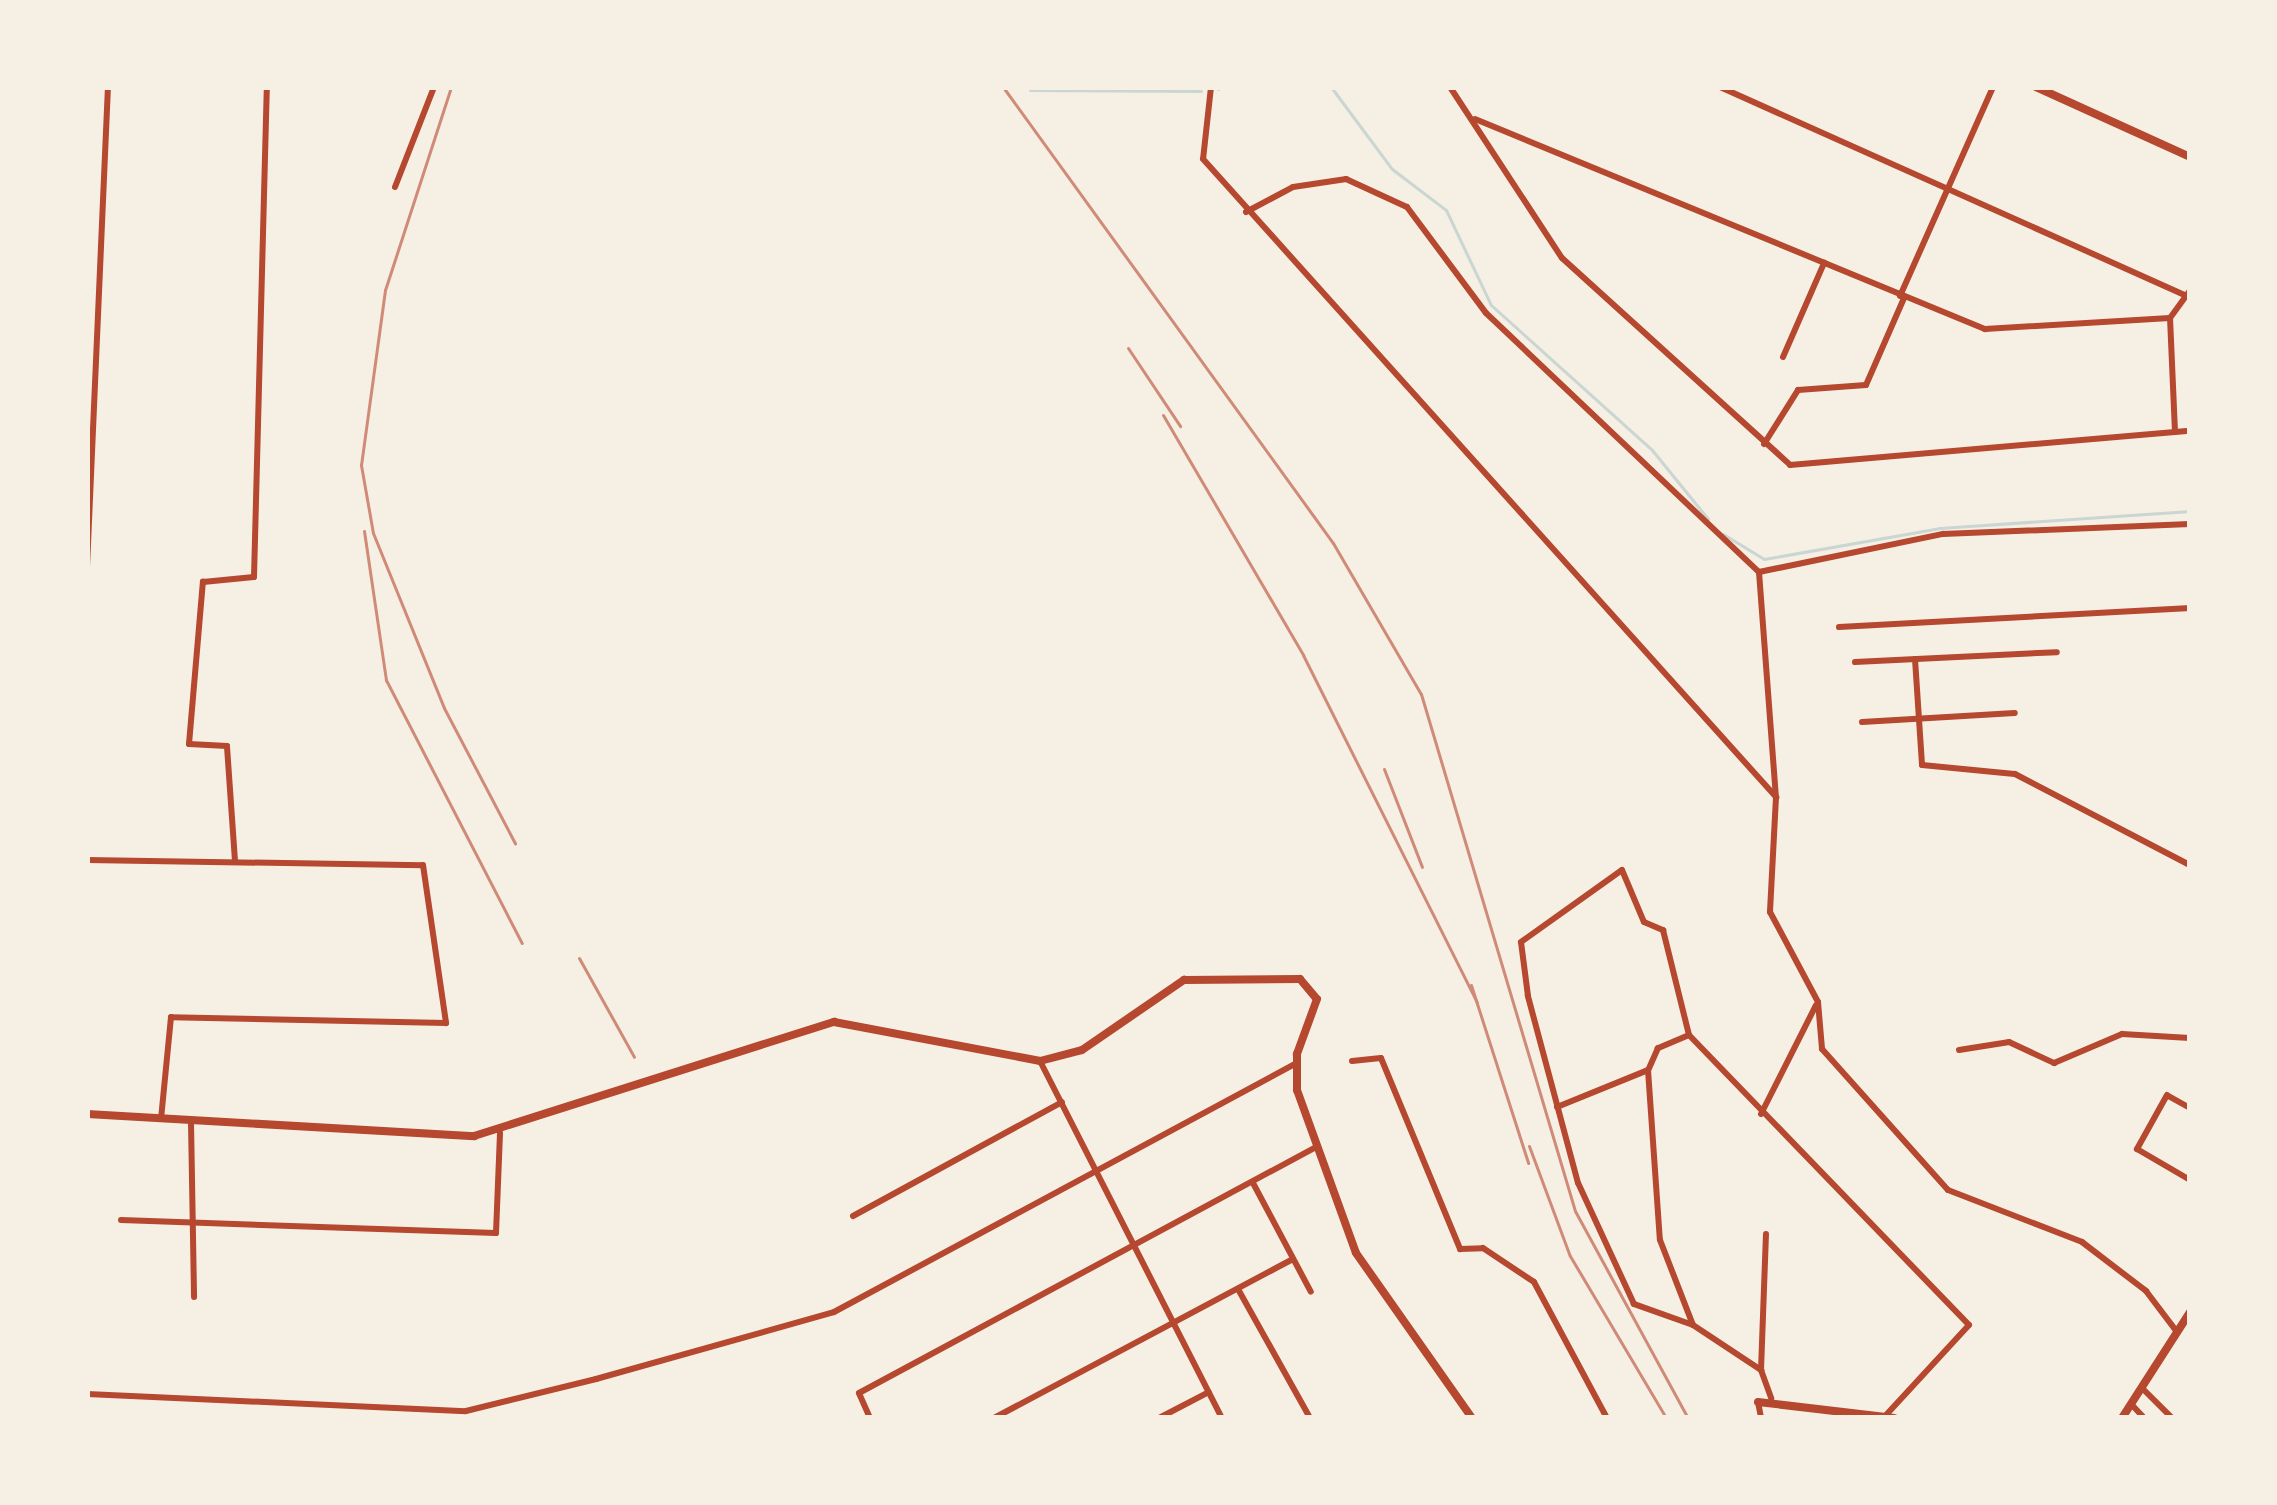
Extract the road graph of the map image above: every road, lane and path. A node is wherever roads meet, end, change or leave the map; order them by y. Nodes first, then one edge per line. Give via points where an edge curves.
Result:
1 (108, 87) edge
2 (267, 87) edge
3 (434, 87) edge
4 (1211, 87) edge
5 (1450, 87) edge
6 (1720, 87) edge
7 (1993, 87) edge
8 (2036, 87) edge
9 (1472, 118) junction
10 (2190, 157) edge
11 (1949, 184) junction
12 (395, 187) dead end
13 (1246, 212) junction
14 (1824, 263) junction
15 (2188, 293) edge
16 (1902, 297) junction
17 (2170, 318) junction
18 (1784, 357) dead end
19 (2190, 431) edge
20 (2175, 432) junction
21 (1764, 444) junction
22 (2190, 524) edge
23 (87, 567) edge
24 (1760, 572) junction
25 (2190, 608) edge
26 (1839, 628) dead end
27 (2057, 652) dead end
28 (1915, 658) junction
29 (1855, 662) dead end
30 (2015, 713) dead end
31 (1919, 718) junction
32 (1862, 722) dead end
33 (1776, 797) junction
34 (87, 860) edge
35 (235, 862) junction
36 (2190, 865) edge
37 (1818, 1002) junction
38 (1689, 1034) junction
39 (2190, 1038) edge
40 (1959, 1050) dead end
41 (1040, 1061) junction
42 (1352, 1061) dead end
43 (1295, 1064) junction
44 (1648, 1070) junction
45 (1062, 1102) junction
46 (1556, 1107) junction
47 (2190, 1108) edge
48 (87, 1114) edge
49 (1762, 1114) junction
50 (161, 1120) junction
51 (191, 1122) junction
52 (500, 1132) junction
53 (1318, 1147) junction
54 (1103, 1174) junction
55 (2190, 1180) edge
56 (1253, 1183) junction
57 (854, 1216) dead end
58 (122, 1220) dead end
59 (194, 1221) junction
60 (1766, 1234) dead end
61 (1138, 1245) junction
62 (1291, 1261) junction
63 (1238, 1289) junction
64 (1311, 1292) dead end
65 (194, 1297) dead end
66 (2190, 1312) edge
67 (1175, 1319) junction
68 (1693, 1324) junction
69 (2177, 1332) junction
70 (1761, 1370) junction
71 (2143, 1389) junction
72 (1209, 1392) junction
73 (87, 1394) edge
74 (1772, 1398) junction
75 (1758, 1402) joint
76 (2132, 1405) junction
77 (466, 1415) edge
78 (1890, 1416) edge
79 (870, 1418) edge
80 (994, 1418) edge
81 (1159, 1418) edge
82 (1222, 1418) edge
83 (1310, 1418) edge
84 (1472, 1418) edge
85 (1607, 1418) edge
86 (1761, 1418) edge
87 (2122, 1418) edge
88 (2144, 1418) edge
89 (2172, 1418) edge

1 - 23 street
2 - 35 street via 254,577 203,582 189,744 227,746
3 - 12 street
4 - 13 street via 1203,159
5 - 9 street
6 - 11 street
7 - 11 street
8 - 10 street
9 - 14 street
9 - 21 street via 1562,258
11 - 15 street
11 - 16 street
13 - 24 street via 1293,187 1346,179 1407,208 1486,313
13 - 33 street
14 - 16 street
14 - 18 street
15 - 17 street
16 - 17 street via 2003,332
16 - 21 street via 1866,385 1798,390
17 - 20 street
19 - 20 street
20 - 21 street via 1790,464
22 - 24 street via 1943,534
24 - 33 street
25 - 26 street
27 - 28 street
28 - 29 street
28 - 31 street
30 - 31 street
31 - 32 street
31 - 36 street via 1922,766 2015,774
33 - 37 street via 1770,912
34 - 35 street
35 - 50 street via 423,865 446,1023 171,1017
37 - 49 street
37 - 69 street via 1822,1049 1948,1190 2082,1242 2146,1291
38 - 44 street via 1658,1048
38 - 46 street via 1663,930 1644,922 1622,870 1521,942
38 - 49 street
39 - 40 street via 2122,1034 2054,1063 2009,1042
41 - 43 street via 1082,1050 1195,977 1308,981 1317,995
41 - 45 street
41 - 52 street via 834,1022
42 - 85 street via 1381,1058 1460,1249 1483,1249 1534,1282
43 - 53 street
43 - 54 street
44 - 46 street
44 - 68 street via 1660,1240
45 - 54 street
45 - 57 street
46 - 68 street via 1634,1304
47 - 55 street via 2167,1095 2137,1149
48 - 50 street
49 - 78 street via 1969,1325
50 - 51 street
51 - 52 street
51 - 59 street
52 - 59 street via 496,1233
53 - 56 street
53 - 84 street via 1369,1280
54 - 61 street
54 - 77 street via 834,1312
56 - 61 street
56 - 62 street
58 - 59 street
59 - 65 street
60 - 70 street
61 - 67 street
61 - 79 street via 859,1394
62 - 63 street
62 - 64 street
63 - 67 street
63 - 83 street
66 - 69 street
67 - 72 street
67 - 80 street
68 - 70 street
69 - 71 street
70 - 74 street
71 - 76 street
71 - 89 street
72 - 81 street
72 - 82 street
73 - 77 street
74 - 75 street
74 - 78 street
75 - 86 street
76 - 87 street
76 - 88 street

